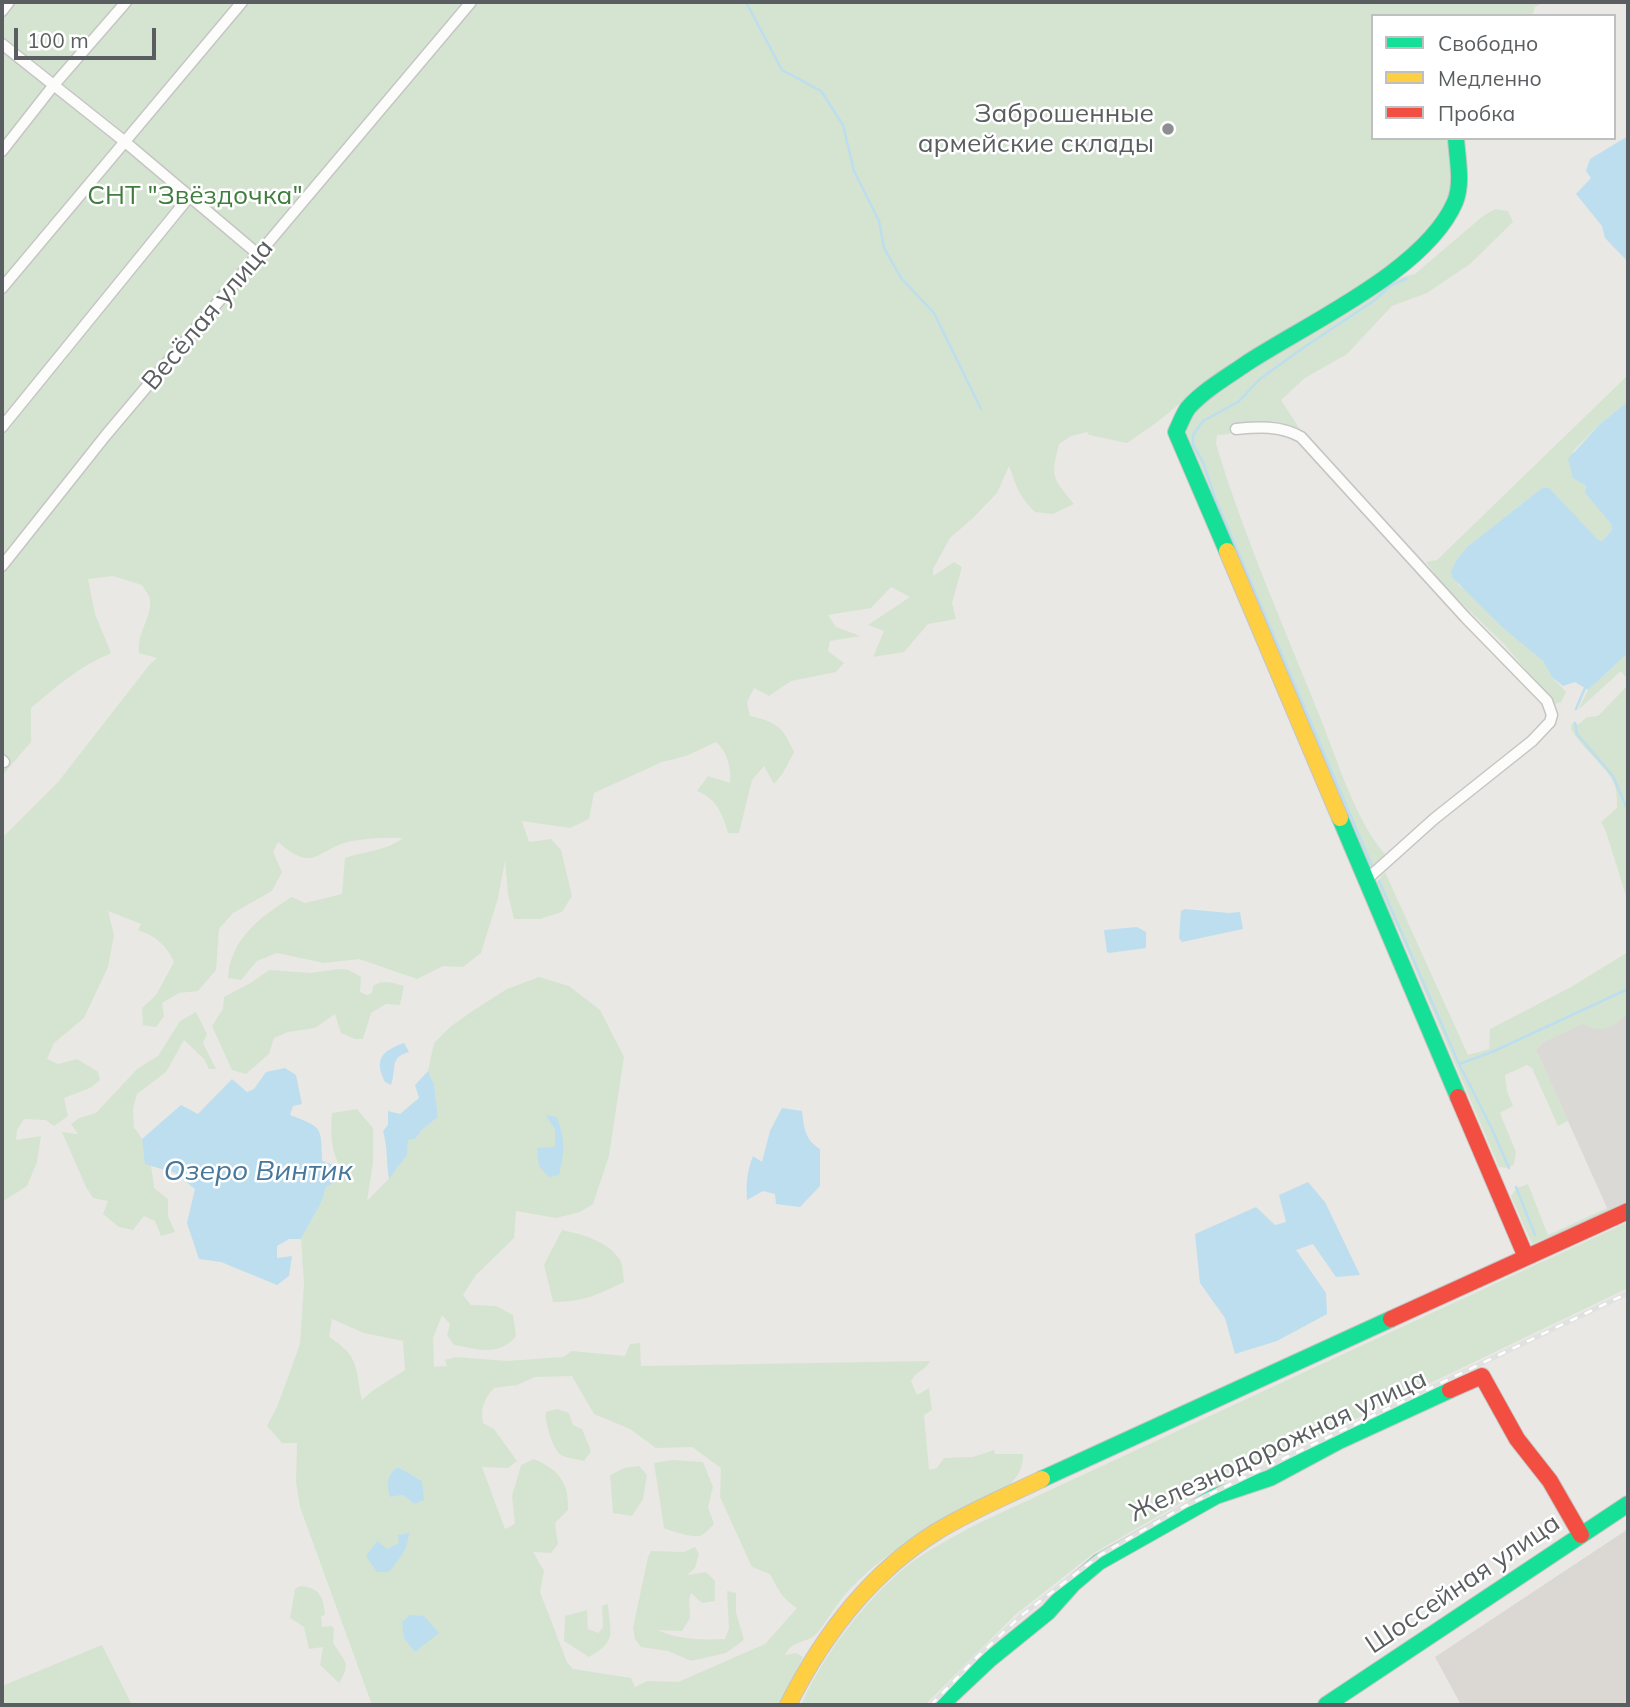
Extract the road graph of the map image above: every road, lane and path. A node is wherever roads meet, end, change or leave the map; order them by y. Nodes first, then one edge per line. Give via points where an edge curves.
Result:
1 (9, 2) edge
2 (126, 2) edge
3 (242, 2) edge
4 (471, 2) edge
5 (2, 10) edge
6 (2, 44) edge
7 (53, 86) junction
8 (1456, 140) edge
9 (124, 141) junction
10 (2, 151) edge
11 (189, 197) junction
12 (259, 255) junction
13 (2, 288) edge
14 (2, 427) edge
15 (1236, 429) dead end
16 (2, 566) edge
17 (1366, 880) junction
18 (1628, 1211) edge
19 (1526, 1257) junction
20 (1628, 1504) edge
21 (1581, 1535) junction
22 (788, 1705) edge
23 (941, 1705) edge
24 (1326, 1705) edge

1 - 5 street
2 - 7 street
3 - 9 street
4 - 12 street, Весёлая улица
6 - 7 street
7 - 9 street
7 - 10 street
8 - 17 street via 1455,204 1426,246 1400,268 1196,399 1176,423
9 - 11 street
9 - 13 street
11 - 12 street
11 - 14 street
12 - 16 street, Весёлая улица
15 - 17 street via 1281,429 1301,437 1551,708 1549,722 1532,741
17 - 19 street
18 - 19 street
19 - 22 street via 937,1531 884,1570 853,1602 819,1646
20 - 21 street, Шоссейная улица
21 - 23 street, Железнодорожная улица via 1482,1377 1339,1441 1270,1478 1216,1496 1100,1562
21 - 24 street, Шоссейная улица

